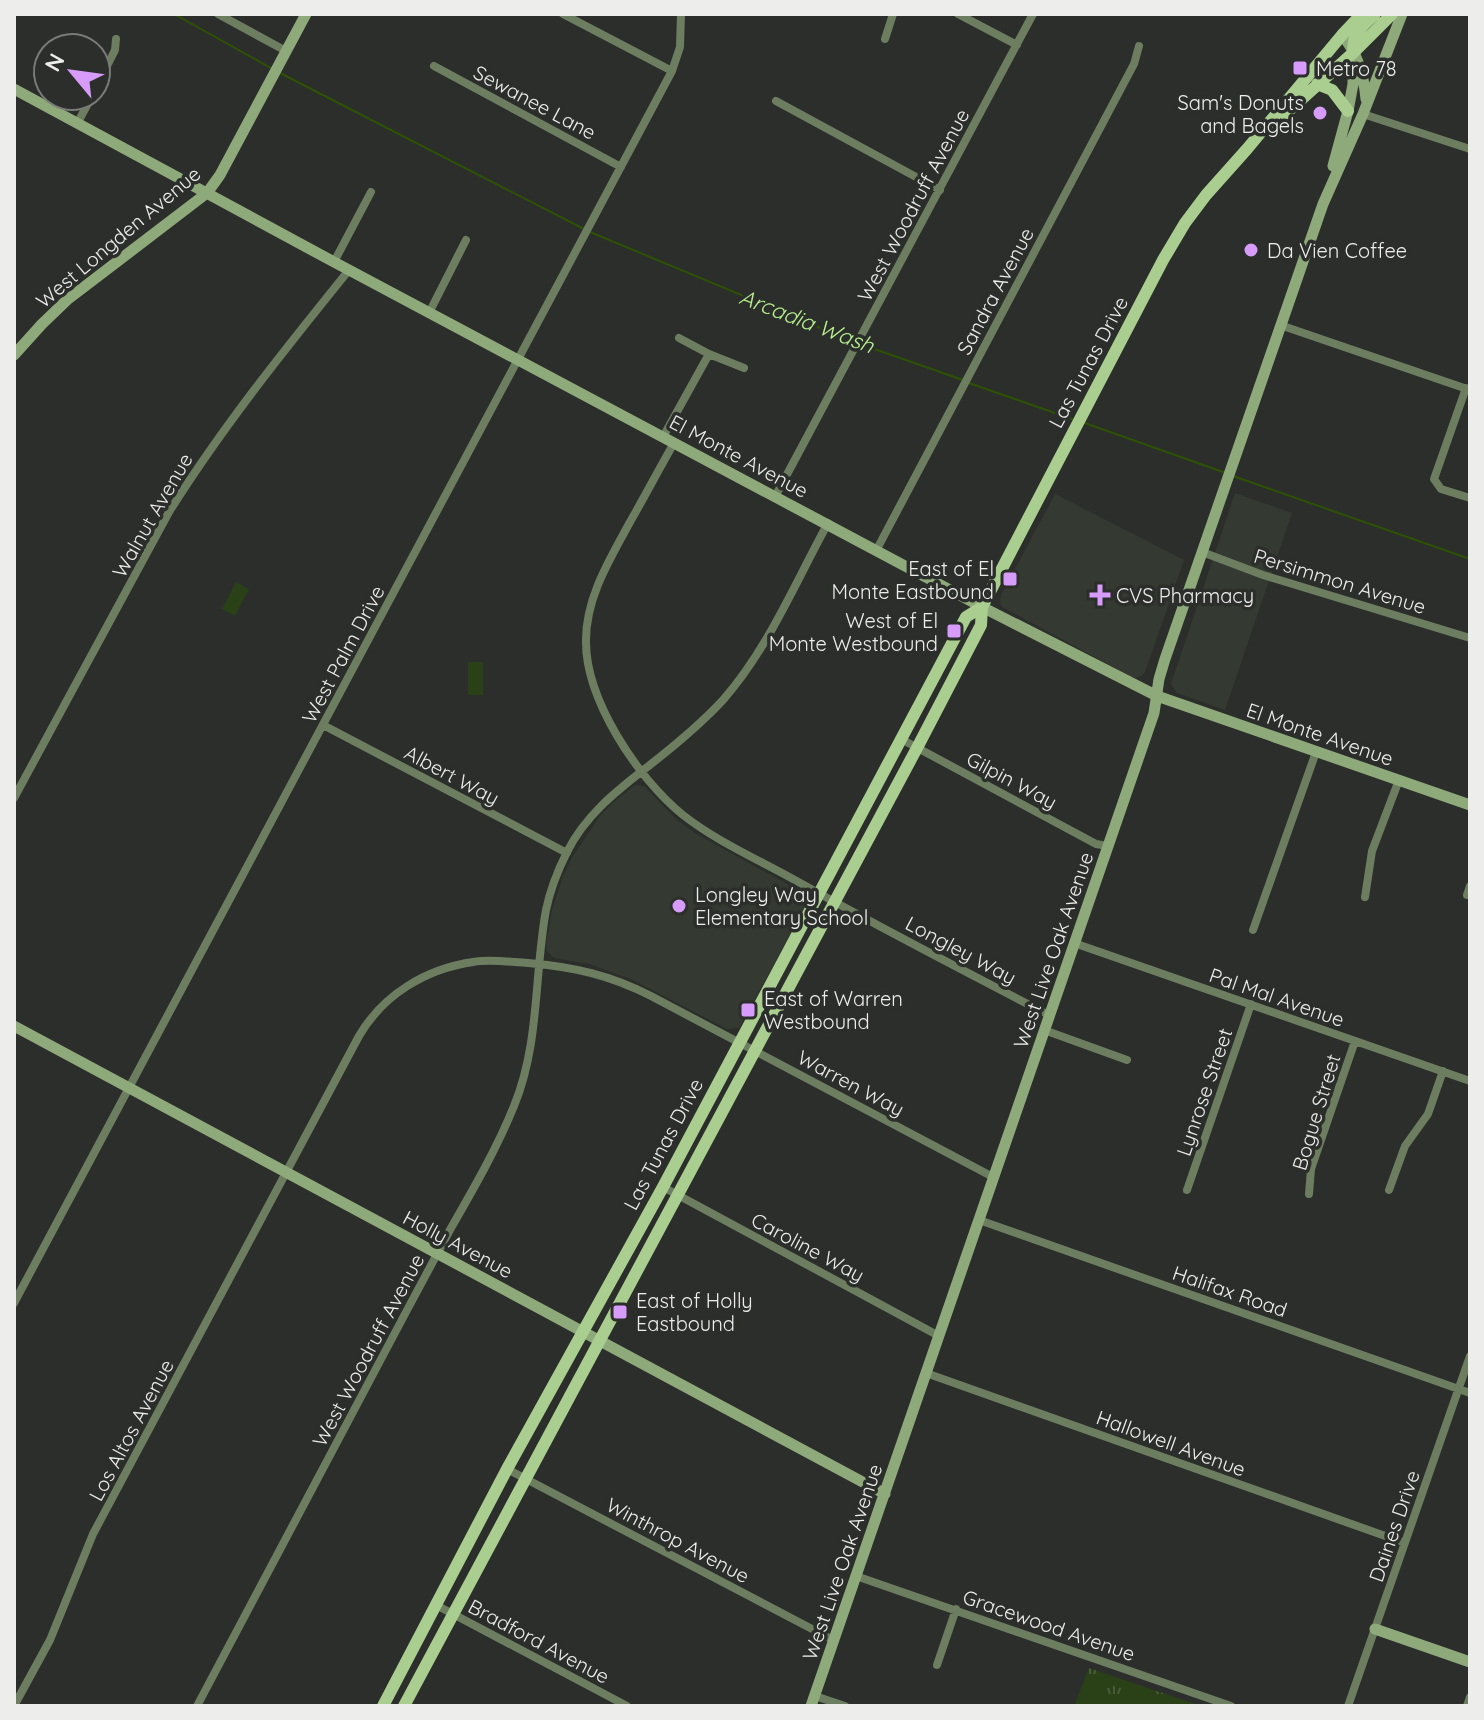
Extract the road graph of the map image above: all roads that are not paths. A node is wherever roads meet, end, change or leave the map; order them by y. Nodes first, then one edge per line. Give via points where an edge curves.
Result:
1 (218, 14) edge
2 (306, 14) edge
3 (563, 14) edge
4 (681, 14) edge
5 (893, 14) edge
6 (958, 14) edge
7 (1033, 14) edge
8 (1362, 14) edge
9 (1375, 14) edge
10 (1392, 14) edge
11 (1402, 14) edge
12 (1342, 35) junction
13 (116, 39) dead end
14 (885, 39) dead end
15 (1017, 45) junction
16 (1139, 46) dead end
17 (286, 51) junction
18 (1353, 53) junction
19 (112, 58) edge
20 (434, 66) dead end
21 (672, 71) junction
22 (1317, 84) junction
23 (14, 89) edge
24 (776, 101) dead end
25 (1365, 109) junction
26 (1348, 111) junction
27 (83, 112) edge
28 (78, 122) junction
29 (1247, 149) junction
30 (1470, 149) edge
31 (621, 167) junction
32 (940, 190) junction
33 (371, 192) dead end
34 (207, 193) junction
35 (1323, 204) junction
36 (466, 240) dead end
37 (334, 262) junction
38 (349, 270) junction
39 (430, 311) junction
40 (1280, 325) junction
41 (679, 338) dead end
42 (709, 354) junction
43 (14, 355) edge
44 (518, 359) junction
45 (744, 368) dead end
46 (1468, 389) edge
47 (668, 440) junction
48 (776, 495) junction
49 (1470, 498) edge
50 (828, 523) junction
51 (877, 549) junction
52 (1202, 552) junction
53 (982, 607) junction
54 (1470, 638) edge
55 (1157, 696) junction
56 (323, 725) junction
57 (901, 739) junction
58 (917, 748) junction
59 (1316, 752) junction
60 (641, 772) junction
61 (1399, 780) junction
62 (14, 798) edge
63 (1470, 805) edge
64 (1108, 846) junction
65 (567, 853) junction
66 (820, 894) junction
67 (1365, 897) dead end
68 (834, 901) junction
69 (1253, 930) dead end
70 (1074, 943) junction
71 (539, 964) junction
72 (1251, 1004) junction
73 (1049, 1015) junction
74 (14, 1026) edge
75 (1044, 1030) junction
76 (1355, 1041) junction
77 (741, 1043) junction
78 (755, 1050) junction
79 (1127, 1060) dead end
80 (1443, 1071) junction
81 (1470, 1081) edge
82 (129, 1088) junction
83 (286, 1173) junction
84 (993, 1177) junction
85 (663, 1187) junction
86 (1187, 1190) dead end
87 (1389, 1190) dead end
88 (1309, 1194) dead end
89 (677, 1195) junction
90 (979, 1220) junction
91 (437, 1254) junction
92 (14, 1303) edge
93 (582, 1331) junction
94 (939, 1336) junction
95 (599, 1341) junction
96 (1470, 1356) edge
97 (926, 1373) junction
98 (1458, 1389) junction
99 (1470, 1393) edge
100 (507, 1469) junction
101 (525, 1478) junction
102 (885, 1494) junction
103 (1405, 1543) junction
104 (856, 1576) junction
105 (436, 1605) junction
106 (956, 1609) junction
107 (453, 1613) junction
108 (1375, 1629) junction
109 (833, 1640) junction
110 (1470, 1662) edge
111 (937, 1665) dead end
112 (1470, 1697) edge
113 (813, 1701) edge
114 (609, 1702) edge
115 (14, 1706) edge
116 (197, 1706) edge
117 (383, 1706) edge
118 (404, 1706) edge
119 (627, 1706) edge
120 (845, 1706) edge
121 (1231, 1706) edge
122 (1348, 1706) edge
123 (1467, 1706) edge

1 - 17 street
2 - 17 street, West Longden Avenue
3 - 21 street
4 - 21 street, West Palm Drive via 680,47
5 - 14 street
6 - 15 street
7 - 15 street, West Woodruff Avenue
8 - 12 main road, Las Tunas Drive
9 - 18 main road via 1353,40
10 - 18 main road, Las Tunas Drive
11 - 25 street, West Live Oak Avenue
12 - 18 street
12 - 29 main road, Las Tunas Drive
13 - 19 street
15 - 32 street, West Woodruff Avenue
16 - 51 street, Sandra Avenue
17 - 34 street, West Longden Avenue
18 - 22 main road, Las Tunas Drive
18 - 25 street via 1364,81
18 - 26 street, West Live Oak Avenue
20 - 31 street, Sewanee Lane
21 - 31 street, West Palm Drive
22 - 26 main road via 1332,90
22 - 29 main road, Las Tunas Drive
23 - 28 street, El Monte Avenue
24 - 32 street
25 - 30 street
25 - 35 street, West Live Oak Avenue
26 - 35 street, West Live Oak Avenue
27 - 28 street
28 - 34 street, El Monte Avenue
29 - 53 main road, Las Tunas Drive via 1206,195 1163,260
31 - 44 street, West Palm Drive
32 - 48 street, West Woodruff Avenue
33 - 37 street
34 - 37 street, El Monte Avenue
34 - 43 street, West Longden Avenue via 67,300
35 - 40 street, West Live Oak Avenue
36 - 39 street
37 - 38 street, El Monte Avenue
38 - 39 street, El Monte Avenue
38 - 62 street, Walnut Avenue via 198,466
39 - 44 street, El Monte Avenue
40 - 46 street
40 - 52 street, West Live Oak Avenue
41 - 42 street
42 - 45 street
42 - 47 street, Longley Way
44 - 47 street, El Monte Avenue
44 - 56 street, West Palm Drive
46 - 49 street via 1434,479 1441,489
47 - 48 street, El Monte Avenue
47 - 60 street, Longley Way via 595,591 586,639 593,686
48 - 50 street, El Monte Avenue
50 - 51 street, El Monte Avenue
50 - 60 street, West Woodruff Avenue via 748,669 698,725
51 - 53 street, El Monte Avenue
52 - 54 street, Persimmon Avenue
52 - 55 street, West Live Oak Avenue
53 - 55 street, El Monte Avenue
53 - 57 main road, Las Tunas Drive via 968,615
53 - 58 main road, Las Tunas Drive via 981,625
55 - 59 street, El Monte Avenue
55 - 64 street, West Live Oak Avenue
56 - 65 street, Albert Way
56 - 82 street, West Palm Drive
57 - 58 street, Gilpin Way
57 - 66 main road, Las Tunas Drive
58 - 64 street, Gilpin Way
58 - 68 main road, Las Tunas Drive
59 - 61 street, El Monte Avenue
59 - 69 street
60 - 65 street, West Woodruff Avenue via 595,811
60 - 66 street, Longley Way via 703,829
61 - 63 street, El Monte Avenue
61 - 67 street via 1372,851
64 - 70 street, West Live Oak Avenue
65 - 71 street, West Woodruff Avenue via 546,910
66 - 68 street, Longley Way
66 - 77 main road, Las Tunas Drive
68 - 73 street, Longley Way
68 - 78 main road, Las Tunas Drive
70 - 72 street, Pal Mal Avenue
70 - 73 street, West Live Oak Avenue
71 - 77 street, Warren Way via 608,976
71 - 83 street, Warren Way via 473,961 425,976 399,991 363,1029
71 - 91 street, West Woodruff Avenue via 534,1029 519,1091 491,1156
72 - 76 street, Pal Mal Avenue
72 - 86 street, Lynrose Street
73 - 75 street, West Live Oak Avenue
74 - 82 street, Holly Avenue
75 - 79 street
75 - 84 street, West Live Oak Avenue
76 - 80 street, Pal Mal Avenue
76 - 88 street, Bogue Street via 1311,1169
77 - 78 street, Warren Way
77 - 85 main road, Las Tunas Drive
78 - 84 street, Warren Way
78 - 89 main road, Las Tunas Drive
80 - 81 street, Pal Mal Avenue
80 - 87 street via 1428,1114 1405,1146
82 - 83 street, Holly Avenue
82 - 92 street, West Palm Drive
83 - 91 street, Holly Avenue
83 - 115 street, Los Altos Avenue via 93,1534 50,1640
84 - 90 street, West Live Oak Avenue
85 - 89 street, Caroline Way
85 - 93 main road, Las Tunas Drive
89 - 94 street, Caroline Way
89 - 95 main road, Las Tunas Drive
90 - 94 street, West Live Oak Avenue
90 - 98 street, Halifax Road
91 - 93 street, Holly Avenue
91 - 116 street, West Woodruff Avenue
93 - 95 street, Holly Avenue
93 - 100 main road, Las Tunas Drive
94 - 97 street, West Live Oak Avenue
95 - 101 main road, Las Tunas Drive
95 - 102 street, Holly Avenue
96 - 98 street, Daines Drive
97 - 102 street, West Live Oak Avenue
97 - 103 street, Hallowell Avenue
98 - 99 street, Halifax Road
98 - 103 street, Daines Drive
100 - 101 street, Winthrop Avenue
100 - 105 main road, Las Tunas Drive
101 - 107 main road, Las Tunas Drive
101 - 109 street, Winthrop Avenue
102 - 104 street, West Live Oak Avenue
103 - 108 street, Daines Drive
104 - 106 street, Gracewood Avenue
104 - 109 street, West Live Oak Avenue
105 - 107 street, Bradford Avenue
105 - 117 main road, Las Tunas Drive
106 - 111 street
106 - 121 street, Gracewood Avenue
107 - 114 street, Bradford Avenue
107 - 118 main road, Las Tunas Drive
108 - 110 street
108 - 122 street, Daines Drive
109 - 113 street, West Live Oak Avenue
112 - 123 street
113 - 120 street
114 - 119 street, Bradford Avenue

